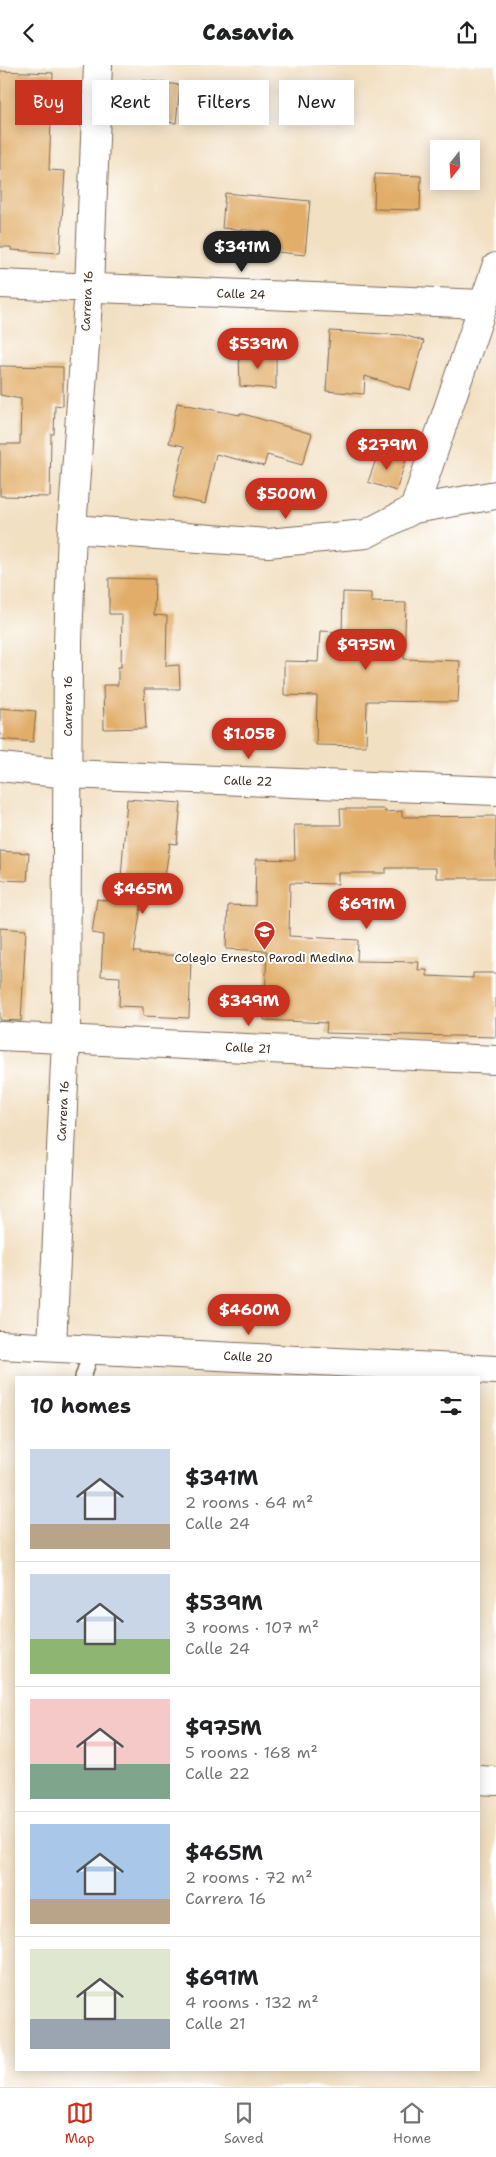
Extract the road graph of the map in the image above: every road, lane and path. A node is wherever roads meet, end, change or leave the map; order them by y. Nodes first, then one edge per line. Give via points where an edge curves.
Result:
1 (98, 65) edge
2 (496, 267) edge
3 (0, 284) edge
4 (89, 288) junction
5 (483, 304) junction
6 (496, 495) edge
7 (414, 509) junction
8 (72, 529) junction
9 (0, 767) edge
10 (69, 774) junction
11 (496, 791) edge
12 (0, 1036) edge
13 (66, 1039) junction
14 (496, 1060) edge
15 (0, 1345) edge
16 (52, 1347) junction
17 (92, 1349) junction
18 (496, 1370) edge
19 (449, 1373) edge
20 (83, 1376) edge
21 (480, 1780) edge
22 (496, 1781) edge

1 - 4 street, Carrera 16
2 - 5 street
3 - 4 street, Calle 24
4 - 5 street, Calle 24
4 - 8 street, Carrera 16
5 - 7 street
6 - 7 street
7 - 8 street via 366,534 268,543
8 - 10 street, Carrera 16 via 68,643
9 - 10 street, Calle 22
10 - 11 street, Calle 22
10 - 13 street, Carrera 16
12 - 13 street, Calle 21
13 - 14 street, Calle 21
13 - 16 street, Carrera 16
15 - 16 street, Calle 20
16 - 17 street, Calle 20
17 - 19 street, Calle 20
17 - 20 lane
18 - 19 street, Calle 20
21 - 22 street

